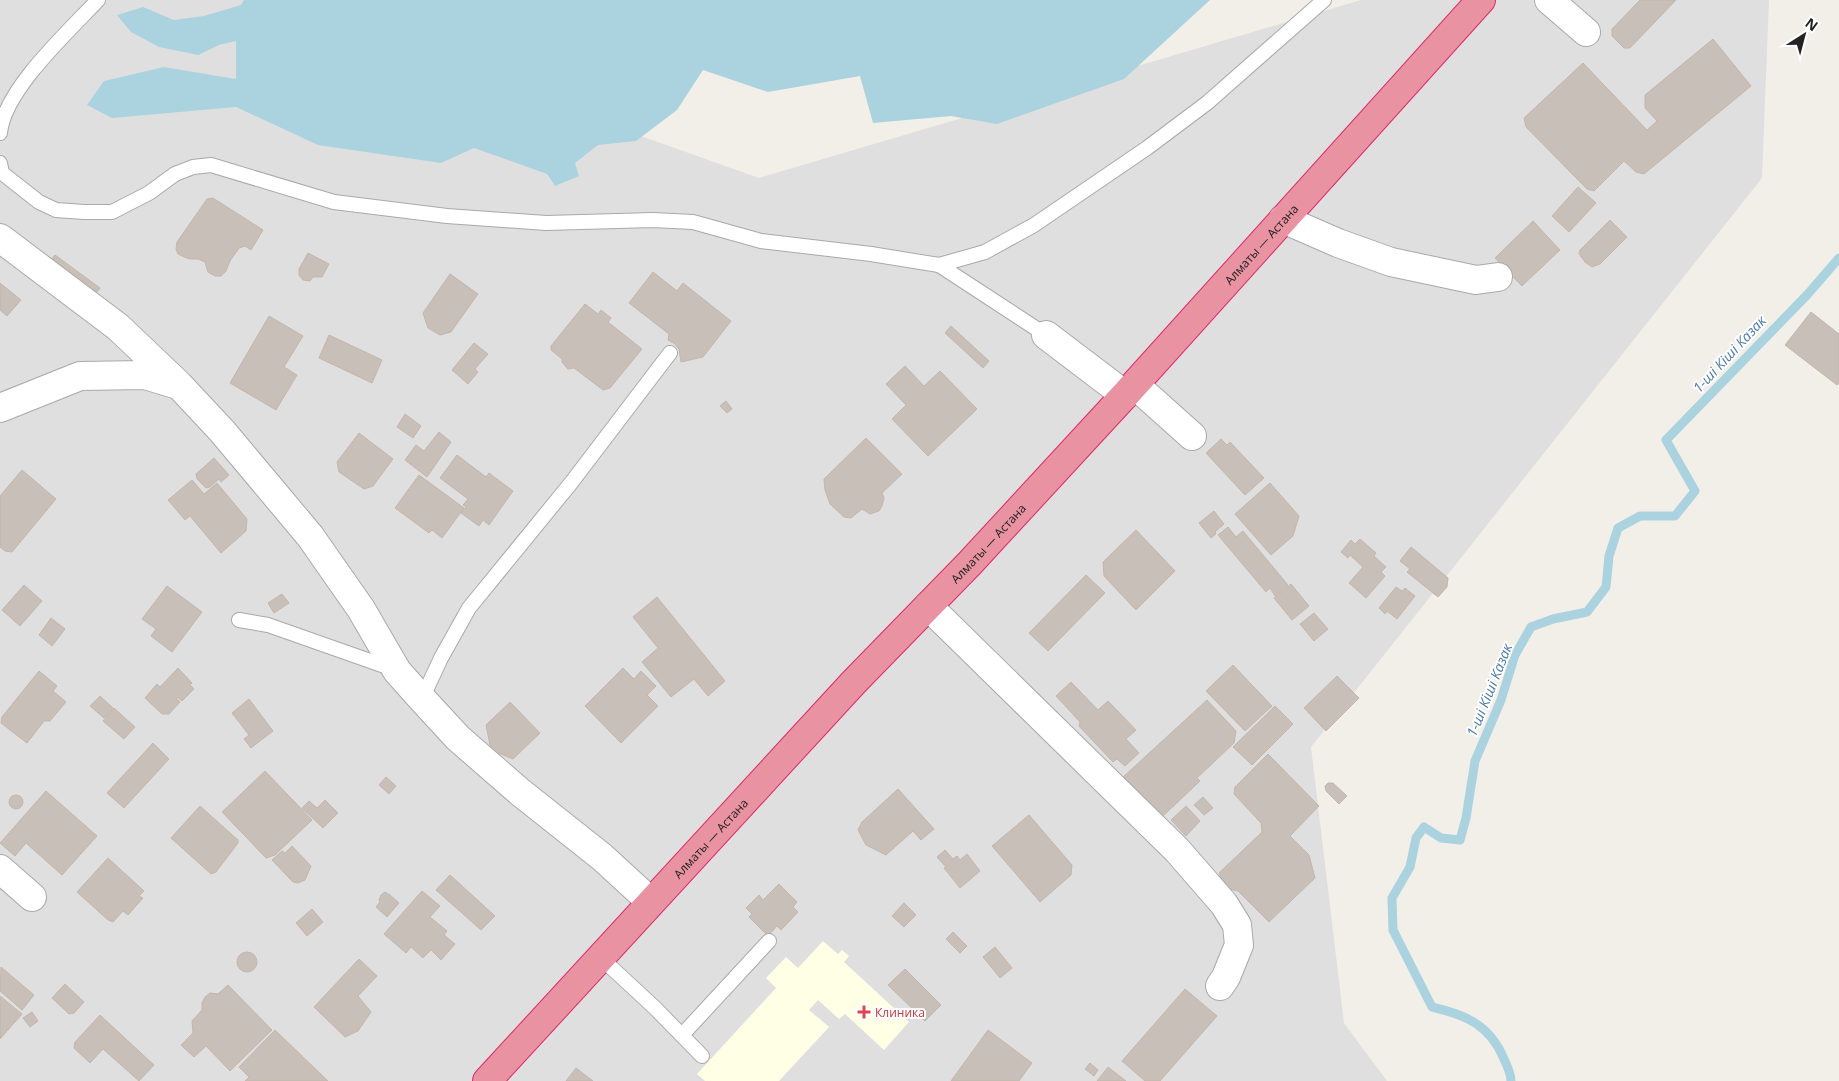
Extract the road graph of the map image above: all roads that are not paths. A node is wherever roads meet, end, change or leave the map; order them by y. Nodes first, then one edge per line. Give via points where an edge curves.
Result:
1 (98, 0) edge
2 (1324, 0) edge
3 (1481, 0) edge
4 (1549, 0) edge
5 (1586, 32) dead end
6 (0, 133) edge
7 (0, 163) edge
8 (1284, 219) junction
9 (0, 238) edge
10 (0, 261) edge
11 (940, 265) junction
12 (43, 271) junction
13 (1498, 277) dead end
14 (1046, 335) joint
15 (670, 353) dead end
16 (179, 385) junction
17 (1130, 390) junction
18 (0, 408) edge
19 (1192, 436) dead end
20 (928, 606) junction
21 (239, 620) dead end
22 (397, 671) junction
23 (422, 699) junction
24 (0, 869) edge
25 (32, 897) dead end
26 (651, 902) junction
27 (769, 941) dead end
28 (600, 957) junction
29 (1220, 986) dead end
30 (682, 1035) junction
31 (702, 1056) dead end
32 (487, 1081) edge

1 - 6 lane via 30,73 10,104
2 - 11 lane via 1207,103 1147,148 1034,225 985,252
3 - 8 highway, Алматы — Астана
4 - 5 street
7 - 11 lane via 2,173 39,202 56,210 112,212 149,193 175,174 193,166 211,165 334,202 447,216 546,223 693,222 761,242
8 - 13 street via 1391,262 1476,280
8 - 17 highway, Алматы — Астана
9 - 12 street
10 - 12 street via 25,263
11 - 14 lane
12 - 16 street via 118,326
14 - 17 street
15 - 23 lane via 571,484 469,608
16 - 18 street via 145,376 80,376
16 - 22 street via 310,536 362,609
17 - 19 street
17 - 20 highway, Алматы — Астана
20 - 26 highway, Алматы — Астана
20 - 29 street via 1177,850 1224,904 1237,925 1240,945
21 - 22 lane via 268,626
22 - 23 street
23 - 26 street via 465,744 602,857
24 - 25 street
26 - 28 highway, Алматы — Астана
27 - 30 lane
28 - 30 lane
28 - 32 highway, Алматы — Астана
30 - 31 lane

